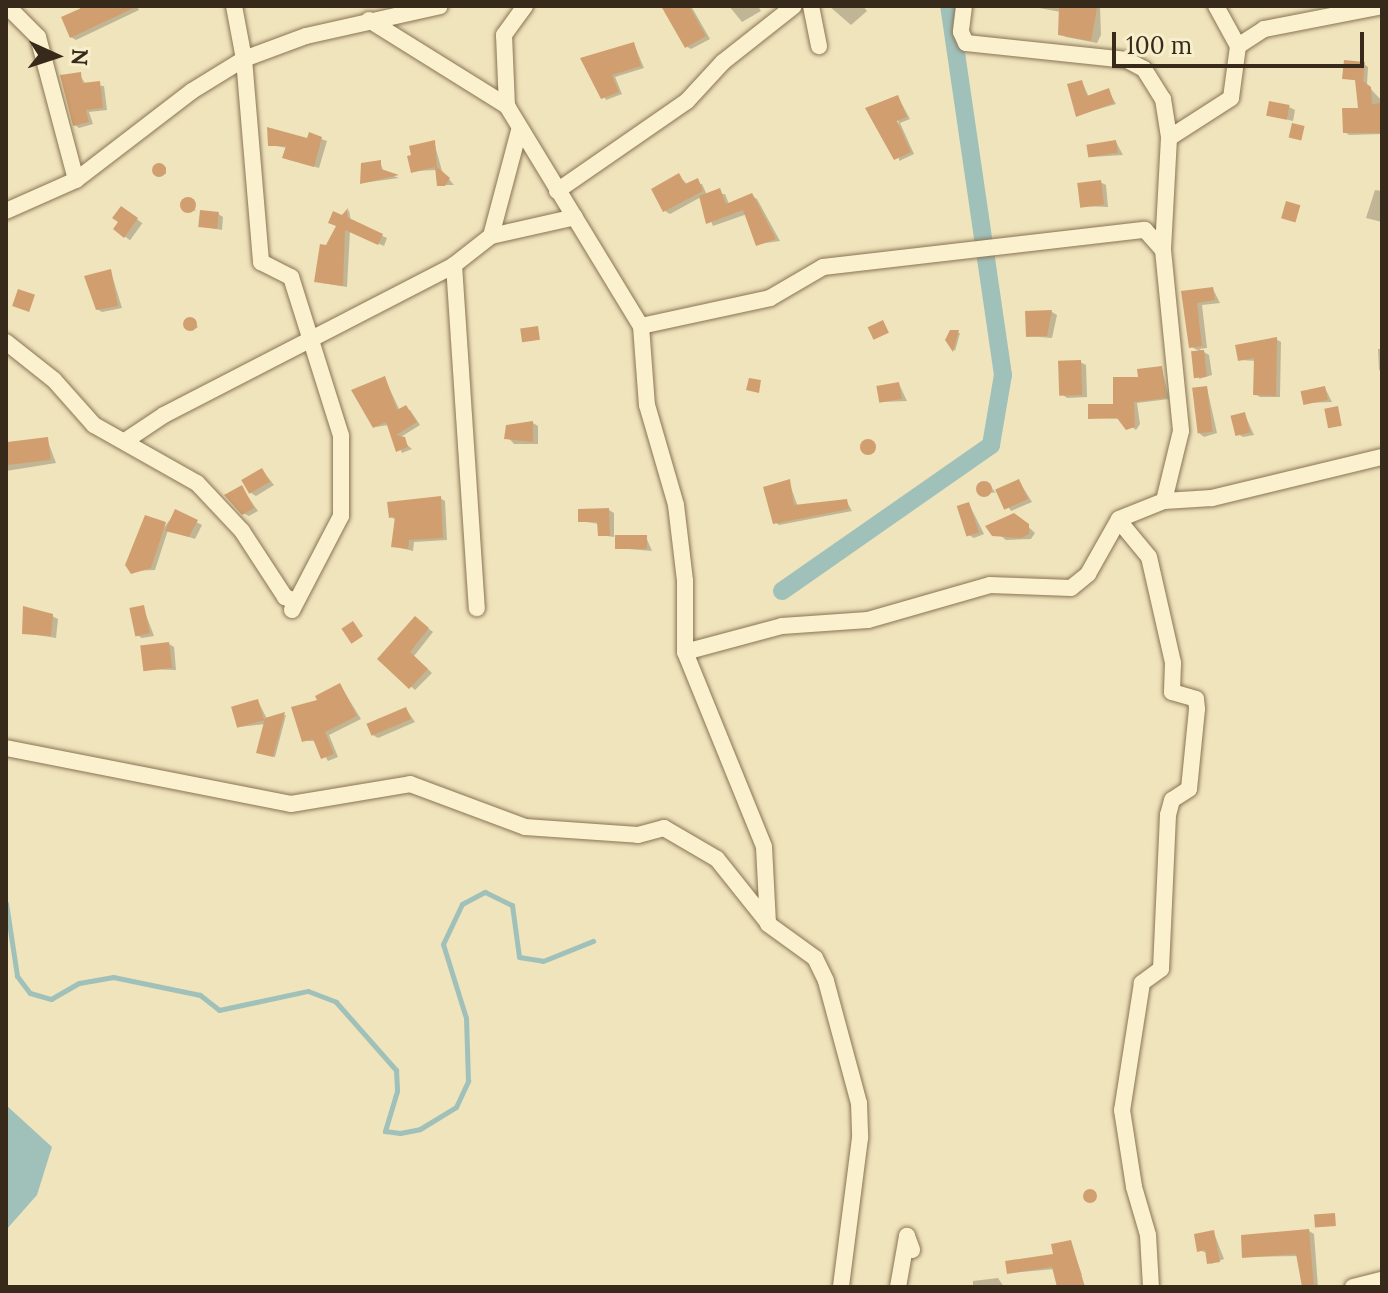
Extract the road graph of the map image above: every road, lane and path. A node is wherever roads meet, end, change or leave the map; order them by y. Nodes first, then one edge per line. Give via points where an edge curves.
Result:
1 (7, 6) edge
2 (234, 6) edge
3 (440, 6) edge
4 (525, 6) edge
5 (794, 6) edge
6 (811, 6) edge
7 (964, 6) edge
8 (1216, 6) edge
9 (1382, 6) edge
10 (393, 10) edge
11 (369, 20) junction
12 (819, 46) dead end
13 (1238, 46) junction
14 (244, 59) junction
15 (507, 106) junction
16 (519, 131) junction
17 (1169, 138) junction
18 (76, 180) junction
19 (557, 191) junction
20 (6, 211) edge
21 (575, 217) junction
22 (491, 236) junction
23 (1163, 250) junction
24 (454, 265) junction
25 (641, 326) junction
26 (315, 340) junction
27 (6, 342) edge
28 (125, 441) junction
29 (1382, 457) edge
30 (1164, 501) junction
31 (1120, 522) junction
32 (477, 608) dead end
33 (685, 652) junction
34 (6, 748) edge
35 (768, 924) junction
36 (912, 1250) dead end
37 (1382, 1280) edge
38 (841, 1287) edge
39 (898, 1287) edge
40 (1151, 1287) edge
41 (1353, 1287) edge

1 - 18 street via 38,37
2 - 14 street
3 - 10 street
4 - 15 street via 504,35
5 - 19 street via 723,62 687,101
6 - 12 street
7 - 17 street via 961,32 966,43 1127,60 1144,69 1163,99
8 - 13 street
9 - 13 street via 1273,25
10 - 11 street
11 - 14 street
11 - 15 street
13 - 17 street via 1231,98
14 - 18 street via 192,91
14 - 26 street via 261,262 291,277
15 - 16 street
16 - 19 street
16 - 22 street
17 - 23 street
18 - 20 street
19 - 21 street
21 - 22 street
21 - 25 street
22 - 24 street
23 - 25 street via 1145,230 823,267 770,298
23 - 30 street via 1181,431
24 - 26 street
24 - 32 street
25 - 33 street via 647,405 676,505 685,581
26 - 28 street via 164,415
26 - 28 street via 341,436 341,516 292,610 295,601 285,597 242,531 202,488
27 - 28 street via 54,380 94,425
29 - 30 street via 1212,498
30 - 31 street
31 - 33 street via 1088,574 1071,588 990,585 868,620 782,626
31 - 40 street via 1149,557 1173,663 1172,692 1196,699 1197,709 1189,789 1172,800 1168,815 1161,969 1142,983 1122,1110 1148,1235
33 - 35 street via 764,847
34 - 35 street via 291,804 410,784 525,827 638,835 664,828 717,859
35 - 38 street via 815,958 859,1103 860,1138
36 - 39 street via 907,1236
37 - 41 street

